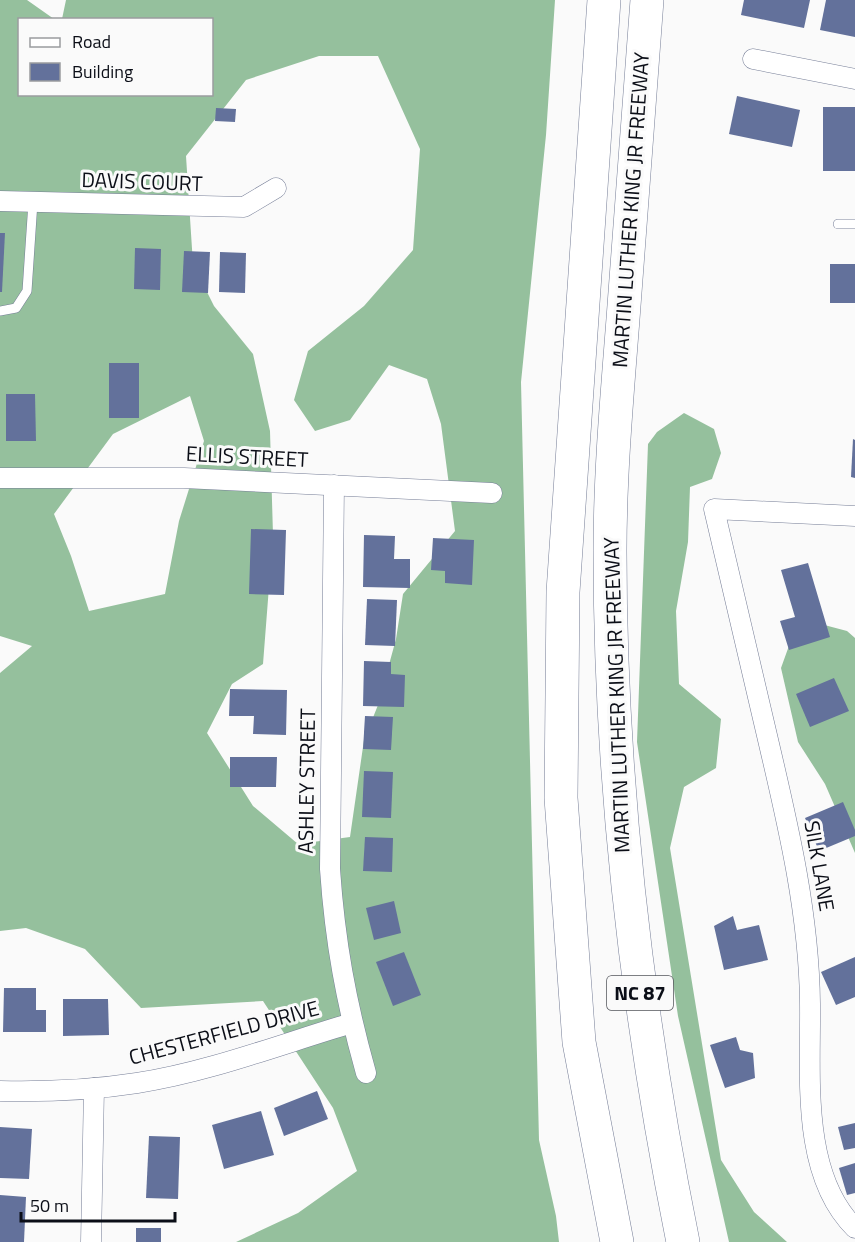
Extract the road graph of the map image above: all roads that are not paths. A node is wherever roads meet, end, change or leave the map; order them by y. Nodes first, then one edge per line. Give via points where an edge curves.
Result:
1 (604, 0) edge
2 (647, 0) edge
3 (753, 59) dead end
4 (855, 79) edge
5 (276, 188) dead end
6 (0, 201) edge
7 (33, 202) junction
8 (838, 224) dead end
9 (855, 224) edge
10 (0, 311) edge
11 (0, 477) edge
12 (334, 485) junction
13 (492, 493) dead end
14 (855, 516) edge
15 (615, 742) junction
16 (352, 1023) junction
17 (579, 1042) junction
18 (366, 1073) dead end
19 (94, 1088) junction
20 (0, 1091) edge
21 (855, 1228) edge
22 (91, 1242) edge
23 (596, 1242) edge
24 (617, 1242) edge
25 (683, 1242) edge
26 (701, 1242) edge

1 - 17 highway, MARTIN LUTHER KING JR FREEWAY via 563,592 561,798
2 - 15 highway, MARTIN LUTHER KING JR FREEWAY via 613,442 610,548
3 - 4 street
5 - 7 street, DAVIS COURT via 244,207
6 - 7 street, DAVIS COURT
7 - 10 lane via 27,291 16,308
8 - 9 lane
11 - 12 street, ELLIS STREET via 184,478
12 - 13 street, ELLIS STREET
12 - 16 street, ASHLEY STREET via 330,869 342,981
14 - 21 street, SILK LANE via 714,510 793,845 810,1000 812,1115 818,1157 832,1197
15 - 25 highway, MARTIN LUTHER KING JR FREEWAY / NC 87 via 623,854 642,1016
15 - 26 highway
16 - 18 street, ASHLEY STREET
16 - 19 street, CHESTERFIELD DRIVE via 179,1074
17 - 23 highway
17 - 24 highway, MARTIN LUTHER KING JR FREEWAY
19 - 20 street, CHESTERFIELD DRIVE
19 - 22 street

